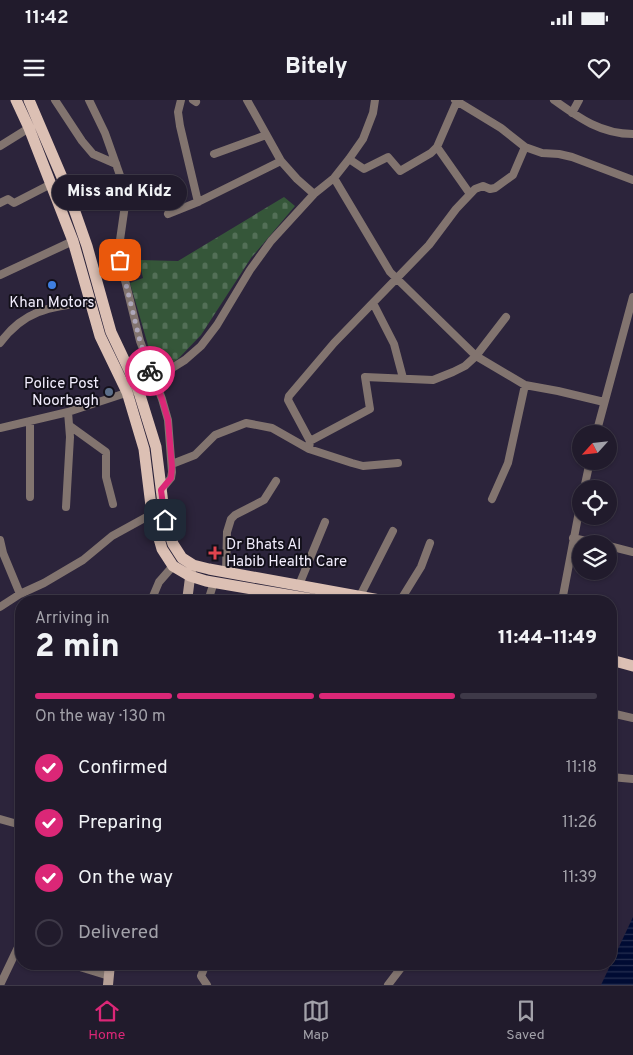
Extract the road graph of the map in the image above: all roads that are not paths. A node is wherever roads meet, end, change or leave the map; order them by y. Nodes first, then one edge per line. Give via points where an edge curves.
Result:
1 (16, 100) edge
2 (29, 100) edge
3 (55, 100) edge
4 (89, 100) edge
5 (182, 100) edge
6 (247, 100) edge
7 (375, 100) edge
8 (554, 100) edge
9 (579, 100) edge
10 (456, 101) edge
11 (572, 113) junction
12 (29, 128) junction
13 (633, 134) edge
14 (266, 135) junction
15 (0, 146) edge
16 (437, 147) junction
17 (526, 147) junction
18 (214, 154) dead end
19 (349, 159) junction
20 (281, 161) junction
21 (116, 164) junction
22 (334, 178) junction
23 (633, 180) edge
24 (51, 184) junction
25 (314, 194) junction
26 (470, 194) junction
27 (70, 198) junction
28 (0, 202) edge
29 (58, 202) junction
30 (198, 202) junction
31 (168, 214) dead end
32 (73, 241) junction
33 (0, 275) edge
34 (397, 280) junction
35 (633, 297) edge
36 (90, 302) junction
37 (373, 303) junction
38 (506, 317) dead end
39 (0, 343) edge
40 (476, 356) junction
41 (403, 378) junction
42 (154, 380) junction
43 (526, 385) junction
44 (133, 390) junction
45 (604, 402) junction
46 (68, 412) junction
47 (30, 421) junction
48 (598, 425) edge
49 (70, 426) junction
50 (0, 428) edge
51 (310, 445) junction
52 (172, 464) junction
53 (398, 464) dead end
54 (276, 481) dead end
55 (161, 490) junction
56 (30, 497) dead end
57 (492, 499) dead end
58 (113, 504) dead end
59 (66, 507) dead end
60 (152, 514) junction
61 (325, 522) dead end
62 (393, 531) dead end
63 (0, 540) edge
64 (430, 543) dead end
65 (572, 544) edge
66 (617, 548) edge
67 (633, 552) edge
68 (173, 566) junction
69 (191, 570) junction
70 (226, 572) junction
71 (214, 582) junction
72 (299, 585) junction
73 (20, 594) joint
74 (153, 595) edge
75 (188, 595) edge
76 (210, 595) edge
77 (289, 595) edge
78 (354, 595) edge
79 (361, 595) edge
80 (404, 595) edge
81 (563, 595) edge
82 (15, 597) edge
83 (0, 607) edge
84 (617, 661) edge
85 (633, 666) edge
86 (617, 714) edge
87 (633, 718) edge
88 (617, 778) edge
89 (633, 779) edge
90 (0, 819) edge
91 (15, 823) edge
92 (15, 954) edge
93 (84, 970) edge
94 (204, 970) edge
95 (399, 970) edge
96 (109, 981) edge
97 (0, 985) edge
98 (207, 985) edge
99 (388, 985) edge

1 - 12 main road
2 - 27 main road
3 - 21 street via 93,154
4 - 21 street
5 - 30 street via 178,112 180,126
6 - 14 street
7 - 19 street via 363,139
8 - 11 street
9 - 11 street
10 - 16 street
10 - 17 street
11 - 13 street via 599,129
12 - 15 street
12 - 24 main road
14 - 18 street
14 - 20 street
16 - 19 street via 400,171 388,157 364,169
16 - 26 street
17 - 23 street via 572,157
17 - 26 street via 516,170 506,181 492,189 478,187
19 - 22 street
20 - 25 street
20 - 30 street
21 - 42 street via 126,198 120,260 140,341
22 - 25 street
22 - 34 street
24 - 28 street via 14,203 8,199
24 - 29 main road
25 - 42 street via 271,241 201,346
26 - 34 street
27 - 29 main road
27 - 44 main road via 111,332
29 - 32 main road
30 - 31 street
32 - 33 street
32 - 36 main road
34 - 37 street
34 - 40 street
35 - 45 street
36 - 39 street via 35,312 18,323
36 - 44 main road via 100,336
37 - 41 street via 394,344
37 - 51 street via 288,396
38 - 40 street
40 - 41 street via 465,366 437,379
40 - 43 street
41 - 51 street via 365,377 370,409
42 - 44 street
42 - 52 street via 168,420
43 - 45 street
43 - 57 street via 508,463
44 - 46 street
44 - 55 main road via 156,447
44 - 60 main road
45 - 48 street
46 - 47 street
46 - 49 street
47 - 50 street
47 - 56 street
49 - 58 street via 106,452 106,477
49 - 59 street
51 - 52 street via 272,428 246,424 215,435 195,455
51 - 53 street via 363,466
52 - 55 street via 171,478
54 - 70 street via 264,500 231,519 227,532
55 - 69 main road via 165,520 173,544
60 - 68 main road via 162,549
60 - 73 street via 112,536 83,560
61 - 72 street
62 - 79 street
63 - 73 street
64 - 80 street via 421,567
65 - 81 street
66 - 67 street
68 - 69 main road
68 - 74 street via 158,582
69 - 70 main road
69 - 71 main road
69 - 75 street
70 - 72 main road
71 - 76 street
71 - 77 main road
72 - 78 main road
82 - 83 street
84 - 85 main road
86 - 87 street
88 - 89 street
90 - 91 street
92 - 97 street
93 - 96 street
94 - 98 street via 201,976
95 - 99 street

